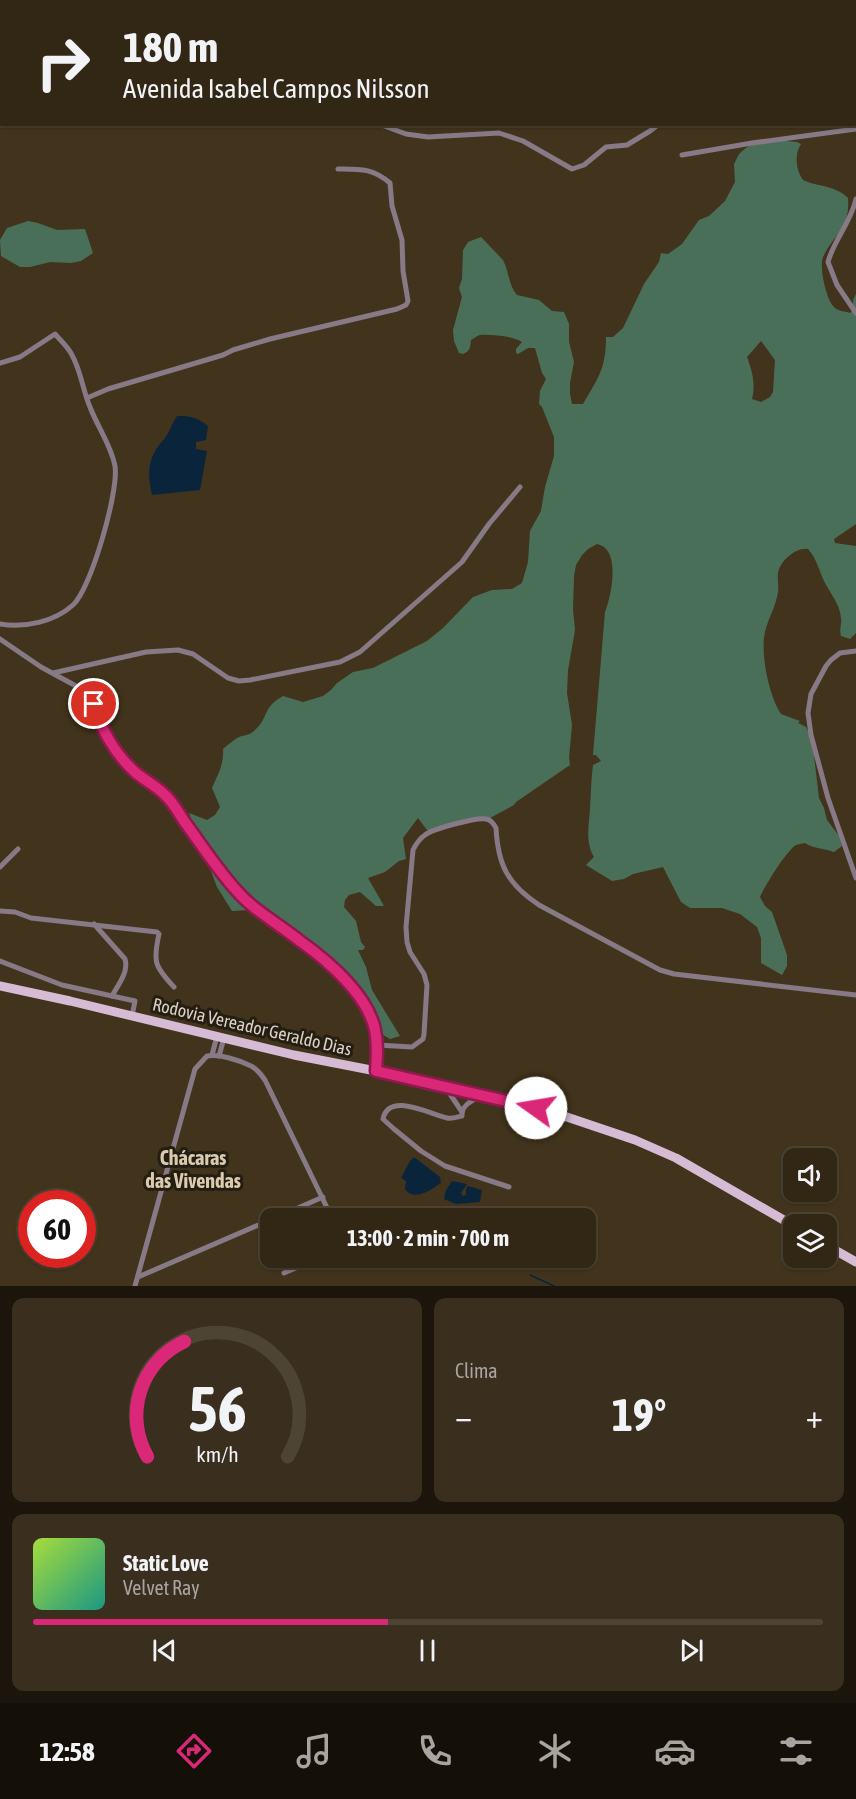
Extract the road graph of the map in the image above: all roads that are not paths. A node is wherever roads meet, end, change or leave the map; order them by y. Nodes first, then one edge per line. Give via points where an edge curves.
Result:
1 (384, 126) edge
2 (656, 126) edge
3 (856, 129) edge
4 (682, 155) dead end
5 (338, 169) dead end
6 (856, 199) edge
7 (856, 314) edge
8 (0, 363) edge
9 (87, 398) junction
10 (520, 487) dead end
11 (0, 624) edge
12 (0, 639) edge
13 (856, 651) edge
14 (53, 673) junction
15 (18, 849) dead end
16 (0, 867) edge
17 (856, 878) edge
18 (0, 911) edge
19 (94, 924) junction
20 (0, 961) edge
21 (0, 986) edge
22 (174, 987) dead end
23 (856, 995) edge
24 (112, 996) junction
25 (132, 1016) junction
26 (220, 1037) junction
27 (377, 1045) junction
28 (216, 1056) junction
29 (376, 1071) junction
30 (445, 1088) junction
31 (480, 1096) junction
32 (462, 1112) junction
33 (509, 1187) dead end
34 (322, 1197) junction
35 (297, 1208) edge
36 (327, 1208) edge
37 (783, 1220) edge
38 (260, 1224) edge
39 (837, 1251) edge
40 (856, 1262) edge
41 (296, 1268) edge
42 (284, 1273) dead end
43 (138, 1277) junction
44 (135, 1286) edge

1 - 2 street via 428,137 499,133 523,141 573,169 606,147 627,145
3 - 4 street
5 - 9 street via 363,169 390,183 402,240 406,305 270,339 108,388
6 - 7 street via 828,262
8 - 9 street via 20,357 55,334 73,356
9 - 11 street via 115,468 112,501 96,558 77,602 60,615 35,623
10 - 14 street via 462,562 360,652 340,662 239,681 223,676 193,654 167,649
12 - 14 street
13 - 17 street via 840,654 826,666 811,694 808,713 828,798
14 - 27 street via 89,696 116,751 167,797 237,891 353,988 372,1018
15 - 16 street
18 - 19 street
19 - 22 street via 157,932 156,962
19 - 24 street via 127,964
20 - 24 street via 62,985
21 - 25 main road, Rodovia Vereador Geraldo Dias
23 - 27 street via 688,977 660,970 525,896 503,868 493,822 479,819 432,831 413,850 406,934 410,952 427,985 424,1034 412,1047
24 - 25 street via 135,1001
25 - 26 main road, Rodovia Vereador Geraldo Dias
26 - 28 street
26 - 29 main road, Rodovia Vereador Geraldo Dias
27 - 29 street
28 - 34 street via 251,1066 265,1080
28 - 43 street via 207,1056 195,1069
29 - 30 main road, Rodovia Vereador Geraldo Dias
30 - 31 main road, Rodovia Vereador Geraldo Dias
30 - 32 street
31 - 32 street
31 - 37 main road, Rodovia Vereador Geraldo Dias via 558,1114 635,1140 676,1158
32 - 33 street via 462,1116 447,1118 406,1105 389,1110 383,1117 394,1130 445,1166
34 - 35 street
34 - 36 street
38 - 43 street
39 - 40 main road
41 - 42 street
43 - 44 street

